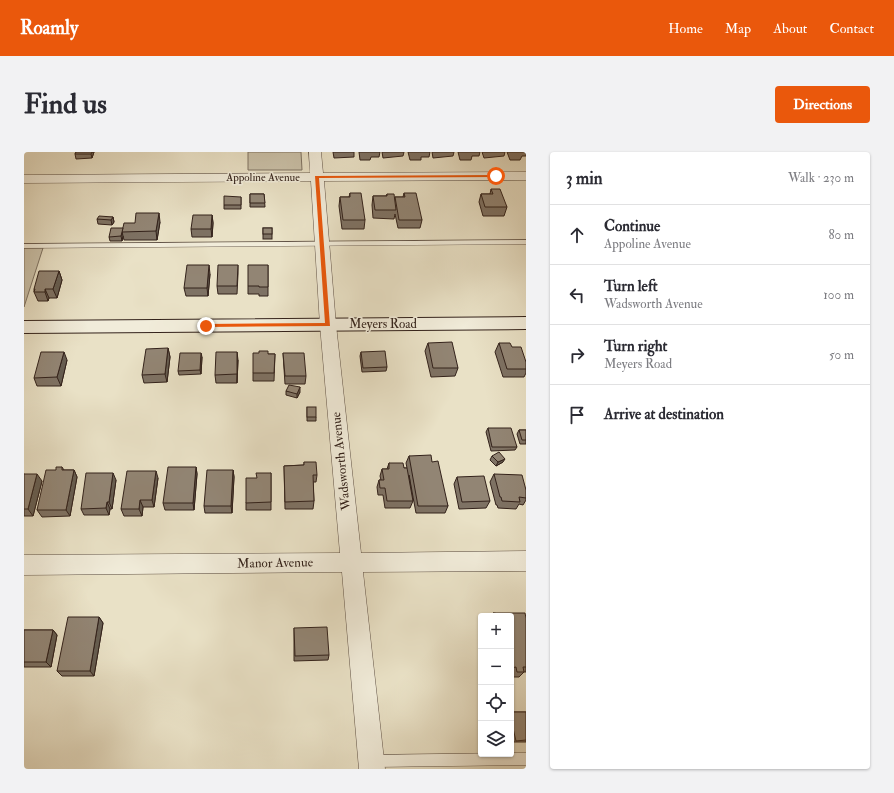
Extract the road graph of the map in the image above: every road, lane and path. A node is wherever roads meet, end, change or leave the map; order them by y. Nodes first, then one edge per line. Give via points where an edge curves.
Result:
1 (315, 152) edge
2 (526, 176) edge
3 (317, 177) junction
4 (24, 179) edge
5 (526, 242) edge
6 (322, 244) junction
7 (24, 246) edge
8 (526, 324) edge
9 (328, 325) junction
10 (24, 327) edge
11 (526, 561) edge
12 (351, 562) junction
13 (24, 565) edge
14 (526, 759) edge
15 (371, 765) edge

1 - 3 street, Wadsworth Avenue
2 - 3 street, Appoline Avenue
3 - 4 street, Appoline Avenue
3 - 6 street, Wadsworth Avenue
5 - 6 lane
6 - 7 lane
6 - 9 street, Wadsworth Avenue
8 - 9 street, Meyers Road
9 - 10 street, Meyers Road
9 - 12 street, Wadsworth Avenue
11 - 12 street, Manor Avenue
12 - 13 street, Manor Avenue
12 - 15 street, Wadsworth Avenue
14 - 15 lane

